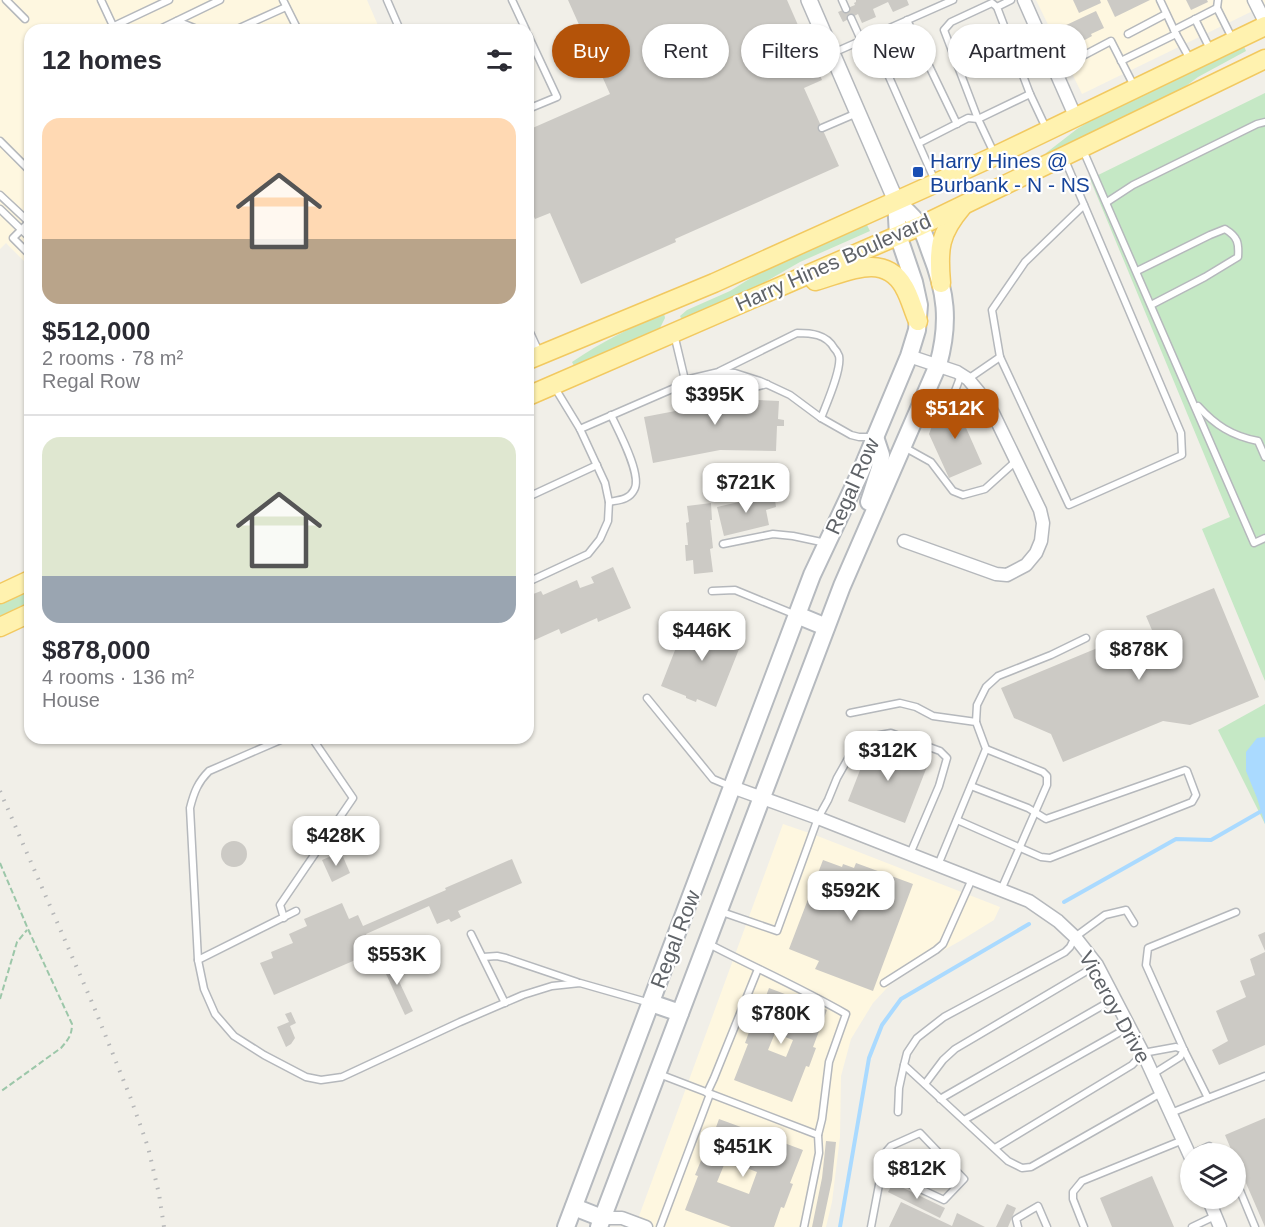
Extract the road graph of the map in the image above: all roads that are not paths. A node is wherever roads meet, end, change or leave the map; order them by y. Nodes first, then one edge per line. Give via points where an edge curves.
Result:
1 (6, 0) edge
2 (101, 0) edge
3 (169, 0) edge
4 (220, 0) edge
5 (283, 0) edge
6 (387, 0) edge
7 (512, 0) edge
8 (809, 0) edge
9 (842, 0) edge
10 (953, 0) edge
11 (1011, 0) edge
12 (1024, 0) edge
13 (1218, 0) edge
14 (1254, 0) edge
15 (1163, 1) edge
16 (937, 3) edge
17 (286, 7) junction
18 (997, 7) junction
19 (1218, 8) junction
20 (846, 9) dead end
21 (1166, 14) junction
22 (850, 18) dead end
23 (25, 19) dead end
24 (1195, 19) junction
25 (907, 20) junction
26 (177, 21) junction
27 (113, 24) edge
28 (123, 24) edge
29 (171, 24) edge
30 (184, 24) edge
31 (248, 24) edge
32 (295, 24) edge
33 (397, 24) edge
34 (523, 24) edge
35 (819, 24) edge
36 (853, 24) edge
37 (898, 24) edge
38 (1034, 24) edge
39 (1265, 24) edge
40 (1175, 32) junction
41 (1128, 34) dead end
42 (1234, 41) junction
43 (534, 48) edge
44 (1211, 52) junction
45 (1087, 54) edge
46 (1265, 59) edge
47 (1121, 60) junction
48 (1191, 62) junction
49 (840, 71) edge
50 (890, 78) edge
51 (1058, 78) edge
52 (1135, 88) junction
53 (1030, 94) junction
54 (534, 107) edge
55 (858, 113) junction
56 (1076, 118) junction
57 (978, 119) junction
58 (1265, 122) edge
59 (957, 124) junction
60 (822, 129) dead end
61 (1047, 131) junction
62 (0, 141) edge
63 (920, 143) junction
64 (1082, 147) junction
65 (995, 156) junction
66 (1063, 157) junction
67 (24, 165) edge
68 (936, 183) junction
69 (0, 195) edge
70 (896, 201) junction
71 (1107, 202) junction
72 (964, 203) junction
73 (1084, 205) junction
74 (0, 209) edge
75 (24, 217) edge
76 (920, 226) junction
77 (24, 227) edge
78 (21, 230) junction
79 (24, 233) edge
80 (898, 235) junction
81 (24, 249) edge
82 (1137, 271) junction
83 (714, 283) junction
84 (941, 283) junction
85 (775, 288) junction
86 (1151, 304) junction
87 (918, 321) junction
88 (673, 333) junction
89 (909, 356) junction
90 (1000, 357) junction
91 (534, 358) edge
92 (938, 365) junction
93 (719, 372) junction
94 (964, 377) junction
95 (688, 380) junction
96 (767, 384) junction
97 (553, 385) junction
98 (717, 392) dead end
99 (736, 392) dead end
100 (534, 393) edge
101 (923, 399) junction
102 (1192, 400) junction
103 (611, 415) junction
104 (821, 418) junction
105 (580, 429) junction
106 (875, 437) junction
107 (903, 447) junction
108 (1265, 457) edge
109 (1016, 461) junction
110 (597, 465) junction
111 (534, 494) edge
112 (609, 502) junction
113 (868, 526) junction
114 (1265, 538) edge
115 (904, 541) dead end
116 (826, 543) junction
117 (723, 544) dead end
118 (534, 579) edge
119 (24, 583) edge
120 (711, 591) dead end
121 (0, 594) edge
122 (797, 615) junction
123 (24, 616) edge
124 (0, 627) edge
125 (826, 627) junction
126 (1086, 638) dead end
127 (647, 698) dead end
128 (849, 712) dead end
129 (976, 722) junction
130 (271, 744) edge
131 (316, 744) edge
132 (986, 749) junction
133 (971, 786) junction
134 (732, 787) junction
135 (762, 797) junction
136 (1035, 812) junction
137 (818, 818) junction
138 (957, 820) junction
139 (1019, 848) junction
140 (910, 855) junction
141 (938, 866) junction
142 (972, 879) junction
143 (1001, 890) junction
144 (296, 911) dead end
145 (718, 911) junction
146 (1236, 912) dead end
147 (284, 918) junction
148 (1134, 923) dead end
149 (471, 934) dead end
150 (1075, 937) junction
151 (706, 943) junction
152 (483, 957) junction
153 (198, 960) junction
154 (1097, 965) junction
155 (758, 969) junction
156 (580, 983) junction
157 (884, 983) dead end
158 (1114, 999) junction
159 (506, 1003) junction
160 (651, 1003) junction
161 (680, 1014) junction
162 (1129, 1027) junction
163 (1184, 1050) junction
164 (1143, 1053) junction
165 (904, 1065) junction
166 (657, 1074) junction
167 (1153, 1074) junction
168 (1265, 1076) edge
169 (925, 1084) junction
170 (708, 1093) junction
171 (1161, 1093) junction
172 (1208, 1098) junction
173 (940, 1099) junction
174 (898, 1112) dead end
175 (1171, 1113) junction
176 (964, 1120) junction
177 (818, 1135) junction
178 (1183, 1140) junction
179 (1185, 1143) edge
180 (995, 1148) junction
181 (882, 1172) junction
182 (1246, 1205) edge
183 (574, 1207) junction
184 (1218, 1221) edge
185 (604, 1224) edge
186 (566, 1227) edge
187 (646, 1227) edge
188 (660, 1227) edge
189 (804, 1227) edge
190 (871, 1227) edge
191 (1018, 1227) edge
192 (1047, 1227) edge
193 (1084, 1227) edge
194 (1191, 1227) edge
195 (1255, 1227) edge

1 - 23 lane
2 - 27 lane
3 - 28 lane
4 - 26 lane
5 - 17 lane
6 - 33 lane
7 - 34 lane
8 - 35 street
9 - 20 lane
10 - 16 lane
11 - 18 lane
12 - 38 street
13 - 19 lane
14 - 39 street
15 - 21 lane
16 - 25 lane
17 - 31 lane
17 - 32 lane
18 - 53 lane
18 - 57 lane via 992,3 951,22 944,30
19 - 24 lane
19 - 42 lane
21 - 40 lane
21 - 41 lane
22 - 36 lane
24 - 40 lane
24 - 44 lane
25 - 37 lane
25 - 59 lane
26 - 29 lane
26 - 30 lane
39 - 42 main road, Harry Hines Boulevard
40 - 47 lane
40 - 48 lane
42 - 44 main road, Harry Hines Boulevard
43 - 54 lane via 557,97
44 - 48 main road, Harry Hines Boulevard
45 - 47 lane via 1111,41
46 - 64 main road, Harry Hines Boulevard
47 - 52 lane
48 - 52 main road, Harry Hines Boulevard
49 - 55 street
50 - 63 lane
51 - 56 street
52 - 56 main road, Harry Hines Boulevard
53 - 57 lane
53 - 61 lane
55 - 60 lane
55 - 70 street
56 - 61 main road, Harry Hines Boulevard
57 - 59 lane via 968,118
57 - 65 lane
58 - 71 lane via 1133,185
59 - 63 lane
61 - 65 main road, Harry Hines Boulevard
62 - 67 lane
63 - 68 lane
64 - 66 main road, Harry Hines Boulevard
64 - 71 lane
65 - 68 main road, Harry Hines Boulevard
66 - 72 main road, Harry Hines Boulevard
66 - 73 lane
68 - 70 main road, Harry Hines Boulevard
69 - 75 lane
70 - 76 main road, Regal Row
70 - 80 main road, Regal Row
70 - 83 main road, Harry Hines Boulevard
71 - 82 lane
72 - 76 main road, Harry Hines Boulevard
72 - 84 main road via 940,247
73 - 90 lane via 1025,262 992,310
73 - 90 lane via 1181,434 1182,455 1069,505
74 - 78 lane
76 - 80 main road, Harry Hines Boulevard
76 - 84 main road, Regal Row
77 - 78 lane
78 - 79 lane
78 - 81 lane via 13,238
80 - 85 main road, Harry Hines Boulevard
80 - 87 main road, Regal Row via 914,282
82 - 86 lane
82 - 86 lane via 1225,229 1239,245 1238,258
83 - 88 main road via 704,296 678,310 672,318
83 - 91 main road, Harry Hines Boulevard
84 - 92 main road, Regal Row via 946,321
85 - 87 main road via 876,267 898,279
85 - 88 main road, Harry Hines Boulevard
86 - 102 lane
87 - 89 main road, Regal Row
88 - 95 lane
88 - 97 main road, Harry Hines Boulevard
89 - 92 street
89 - 106 main road, Regal Row
90 - 94 lane
91 - 97 main road
92 - 94 street
92 - 101 main road, Regal Row
93 - 95 lane
93 - 96 lane
93 - 104 lane via 797,333 818,335 830,342 839,356 838,372
94 - 101 lane via 949,407
94 - 109 street via 993,413
95 - 98 lane
95 - 103 lane
96 - 99 lane
96 - 104 lane
97 - 100 main road, Harry Hines Boulevard
97 - 105 lane
101 - 107 main road, Regal Row
102 - 108 lane via 1222,428 1258,441
102 - 114 lane via 1254,543
103 - 105 lane
103 - 112 lane via 637,479 635,489 626,499
104 - 106 lane via 851,435
105 - 110 lane
106 - 113 main road via 881,455 880,468 867,509
106 - 116 main road, Regal Row
107 - 109 lane via 931,462 953,491 963,495 985,489
107 - 113 main road, Regal Row
109 - 115 street via 1043,523 1041,541 1026,565 1007,575 996,574
110 - 111 lane
110 - 112 lane
112 - 118 lane via 608,522 588,554
113 - 125 main road, Regal Row
116 - 117 lane via 773,534
116 - 122 main road, Regal Row
119 - 121 main road
120 - 122 lane via 735,590
122 - 125 main road
122 - 134 main road, Regal Row
123 - 124 main road
125 - 135 main road, Regal Row
126 - 129 lane via 998,676 986,687 977,705
127 - 134 lane via 713,779
128 - 129 lane via 900,703 933,716
129 - 132 lane
130 - 153 lane via 209,771 194,793 190,808
131 - 147 lane via 353,798 280,905
132 - 133 lane
132 - 136 lane via 1047,776
133 - 136 lane
133 - 138 lane
134 - 135 street, Viceroy Drive
134 - 160 main road, Regal Row
135 - 137 street, Viceroy Drive
135 - 145 main road, Regal Row
136 - 139 lane
136 - 139 lane via 1046,819 1185,770 1196,795 1192,802 1050,858
137 - 140 street, Viceroy Drive
137 - 140 lane via 854,748 869,737 891,733 940,751 947,758 939,786
137 - 145 lane via 777,931
138 - 139 lane
138 - 141 lane
139 - 143 lane
140 - 141 street, Viceroy Drive
141 - 142 street, Viceroy Drive
142 - 143 street, Viceroy Drive
142 - 157 lane via 944,944
143 - 150 street, Viceroy Drive via 1029,901
144 - 147 lane
145 - 151 main road, Regal Row
146 - 163 lane via 1148,948 1146,965
147 - 153 lane
148 - 150 lane via 1126,910 1105,915
149 - 152 lane
150 - 154 street, Viceroy Drive
150 - 165 lane via 1065,952 944,1017 917,1038
151 - 155 lane
151 - 161 main road, Regal Row
152 - 156 lane via 506,958
152 - 159 lane
153 - 159 lane via 215,1014 234,1036 306,1077 321,1080 342,1077
154 - 158 street, Viceroy Drive
154 - 169 lane via 955,1049
155 - 170 lane
155 - 177 lane via 846,1014 829,1062
156 - 159 lane via 552,986
156 - 160 lane
158 - 162 street, Viceroy Drive
158 - 173 lane
160 - 161 main road
160 - 183 main road, Regal Row
161 - 166 main road, Regal Row
162 - 164 street, Viceroy Drive
162 - 176 lane
163 - 164 lane via 1176,1047
163 - 167 lane via 1180,1057
163 - 172 lane
164 - 167 street, Viceroy Drive
164 - 180 lane via 1131,1065
165 - 169 lane
165 - 174 lane
166 - 170 lane
166 - 185 main road, Regal Row
167 - 171 street, Viceroy Drive
168 - 172 lane
169 - 173 lane
170 - 177 lane
170 - 188 lane
171 - 175 street, Viceroy Drive
171 - 180 lane via 1031,1167 1022,1168 1008,1161
172 - 175 lane
173 - 176 lane
175 - 178 street, Viceroy Drive
176 - 180 lane
177 - 189 lane via 819,1153
178 - 179 street, Viceroy Drive
178 - 193 lane via 1082,1181 1073,1192 1073,1199
181 - 181 lane via 885,1153 891,1146 920,1133 964,1179 944,1200
181 - 190 lane
182 - 195 lane
183 - 185 main road
183 - 186 main road, Regal Row
184 - 194 lane
185 - 187 street via 622,1218
191 - 192 lane via 1016,1219 1038,1206

